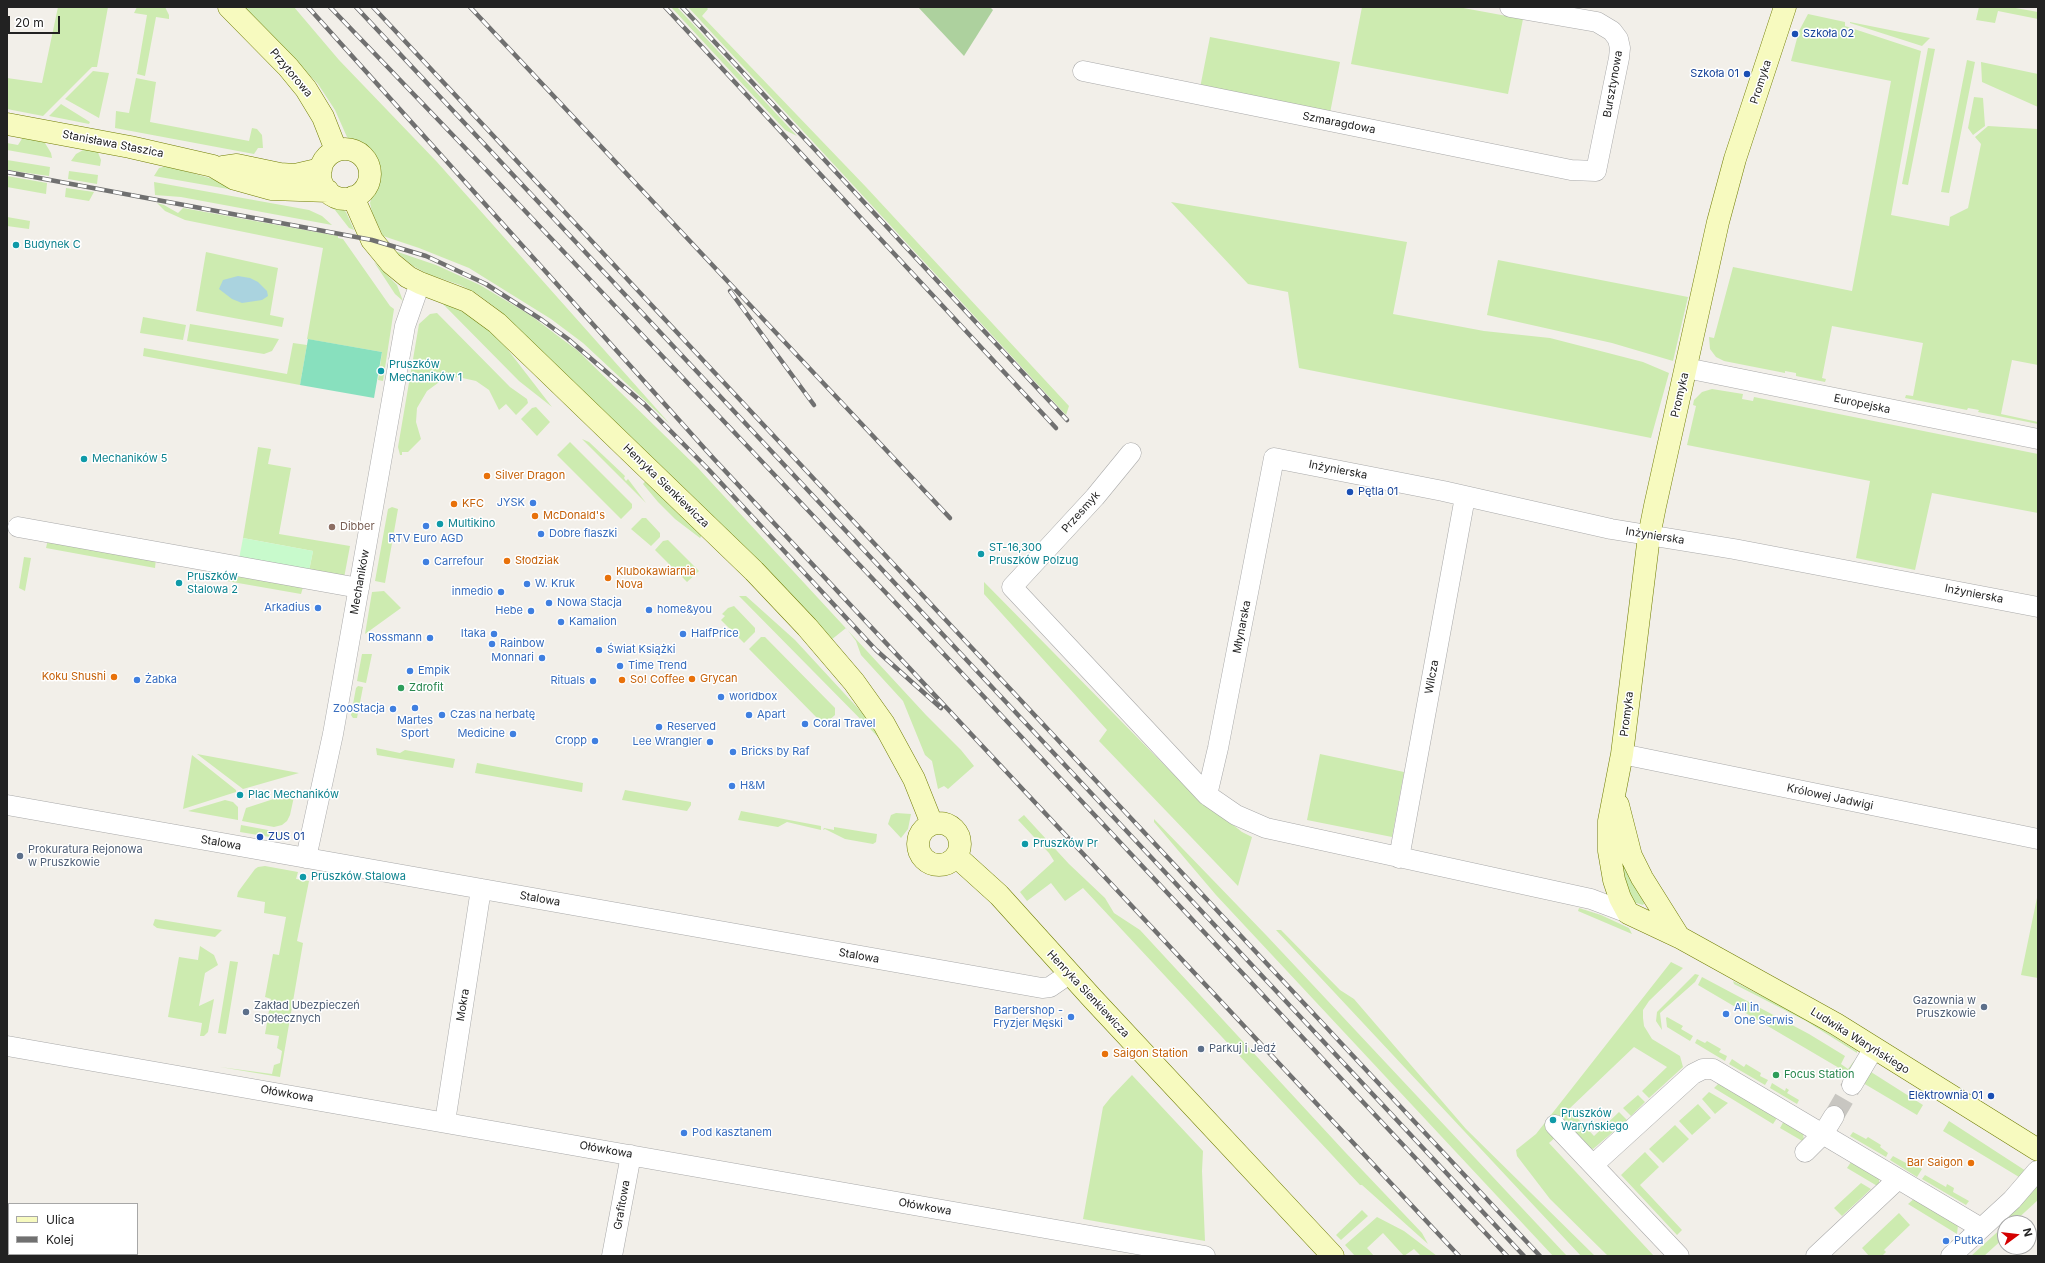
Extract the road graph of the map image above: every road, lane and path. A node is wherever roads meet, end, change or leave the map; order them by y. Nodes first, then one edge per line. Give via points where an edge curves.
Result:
1 (229, 7) edge
2 (1510, 7) edge
3 (1785, 7) edge
4 (1083, 71) dead end
5 (7, 124) edge
6 (336, 150) junction
7 (218, 167) junction
8 (321, 169) junction
9 (1596, 171) joint
10 (328, 192) junction
11 (354, 197) junction
12 (420, 283) junction
13 (1686, 368) junction
14 (2038, 439) edge
15 (1130, 453) dead end
16 (1274, 458) joint
17 (1465, 497) junction
18 (18, 527) dead end
19 (1649, 536) junction
20 (360, 588) junction
21 (2038, 607) edge
22 (1622, 754) junction
23 (1615, 792) junction
24 (1207, 795) junction
25 (7, 805) edge
26 (932, 824) junction
27 (2038, 840) edge
28 (957, 857) junction
29 (306, 858) junction
30 (1399, 858) junction
31 (481, 889) junction
32 (1628, 913) junction
33 (1679, 937) junction
34 (1069, 974) junction
35 (7, 1046) edge
36 (1874, 1048) junction
37 (1852, 1085) tunnel mouth
38 (1834, 1116) tunnel mouth
39 (446, 1122) junction
40 (1555, 1125) dead end
41 (1823, 1134) junction
42 (1805, 1152) dead end
43 (631, 1154) junction
44 (2037, 1160) edge
45 (1593, 1165) junction
46 (1898, 1179) junction
47 (1981, 1228) junction
48 (612, 1256) edge
49 (1205, 1256) edge
50 (1333, 1256) edge
51 (1679, 1256) edge
52 (1816, 1256) edge
53 (1951, 1256) edge

1 - 6 street, Przytorowa via 302,84 320,112
2 - 9 street, Bursztynowa via 1597,22 1612,30 1618,39 1619,58
3 - 13 street, Promyka via 1735,159
4 - 9 street, Szmaragdowa via 1563,168
5 - 7 street, Stanisława Staszica via 130,147
6 - 8 street via 324,159
6 - 11 street via 352,150 365,158 368,165 369,181 366,188
7 - 8 street, Stanisława Staszica via 237,165 295,175
7 - 10 street, Stanisława Staszica via 236,179 254,185 284,190
8 - 10 street via 321,181
10 - 11 street via 338,198
11 - 12 street, Henryka Sienkiewicza via 378,249 398,269
12 - 20 street, Mechaników via 405,326
12 - 26 street, Henryka Sienkiewicza via 467,301 497,323 754,571 807,627 850,676 884,724 914,779
13 - 14 street, Europejska
13 - 19 street, Promyka
15 - 24 street, Przesmyk via 1095,497 1012,587
16 - 17 street, Inżynierska
16 - 24 street, Młynarska
17 - 19 street, Inżynierska
17 - 30 street, Wilcza
18 - 20 street
19 - 21 street, Inżynierska via 1734,549
19 - 22 street, Promyka
20 - 29 street, Mechaników via 333,734
22 - 23 street, Promyka
22 - 27 street, Królowej Jadwigi
23 - 32 street, Promyka via 1609,821 1610,851 1614,880
23 - 33 street, Promyka via 1631,856
24 - 30 street via 1236,815 1266,828
25 - 29 street, Stalowa
26 - 28 street via 947,824 958,834 961,842
26 - 28 street via 926,827 918,839 920,853 924,859 930,864 945,865
28 - 34 street, Henryka Sienkiewicza via 998,894
29 - 31 street, Stalowa
30 - 32 street via 1591,899
31 - 34 street, Stalowa via 1042,988 1052,986
31 - 39 street, Mokra
32 - 33 street
33 - 36 street, Ludwika Waryńskiego via 1836,1024
34 - 50 street, Henryka Sienkiewicza
35 - 39 street, Ołówkowa
36 - 37 street
36 - 44 street, Ludwika Waryńskiego
38 - 41 street
39 - 43 street, Ołówkowa
40 - 45 street
41 - 42 street
41 - 45 street via 1721,1072 1703,1069 1693,1074
41 - 46 street
43 - 48 street, Grafitowa
43 - 49 street, Ołówkowa
44 - 47 street via 2012,1200
45 - 51 street
46 - 47 street
46 - 52 street
47 - 53 street

